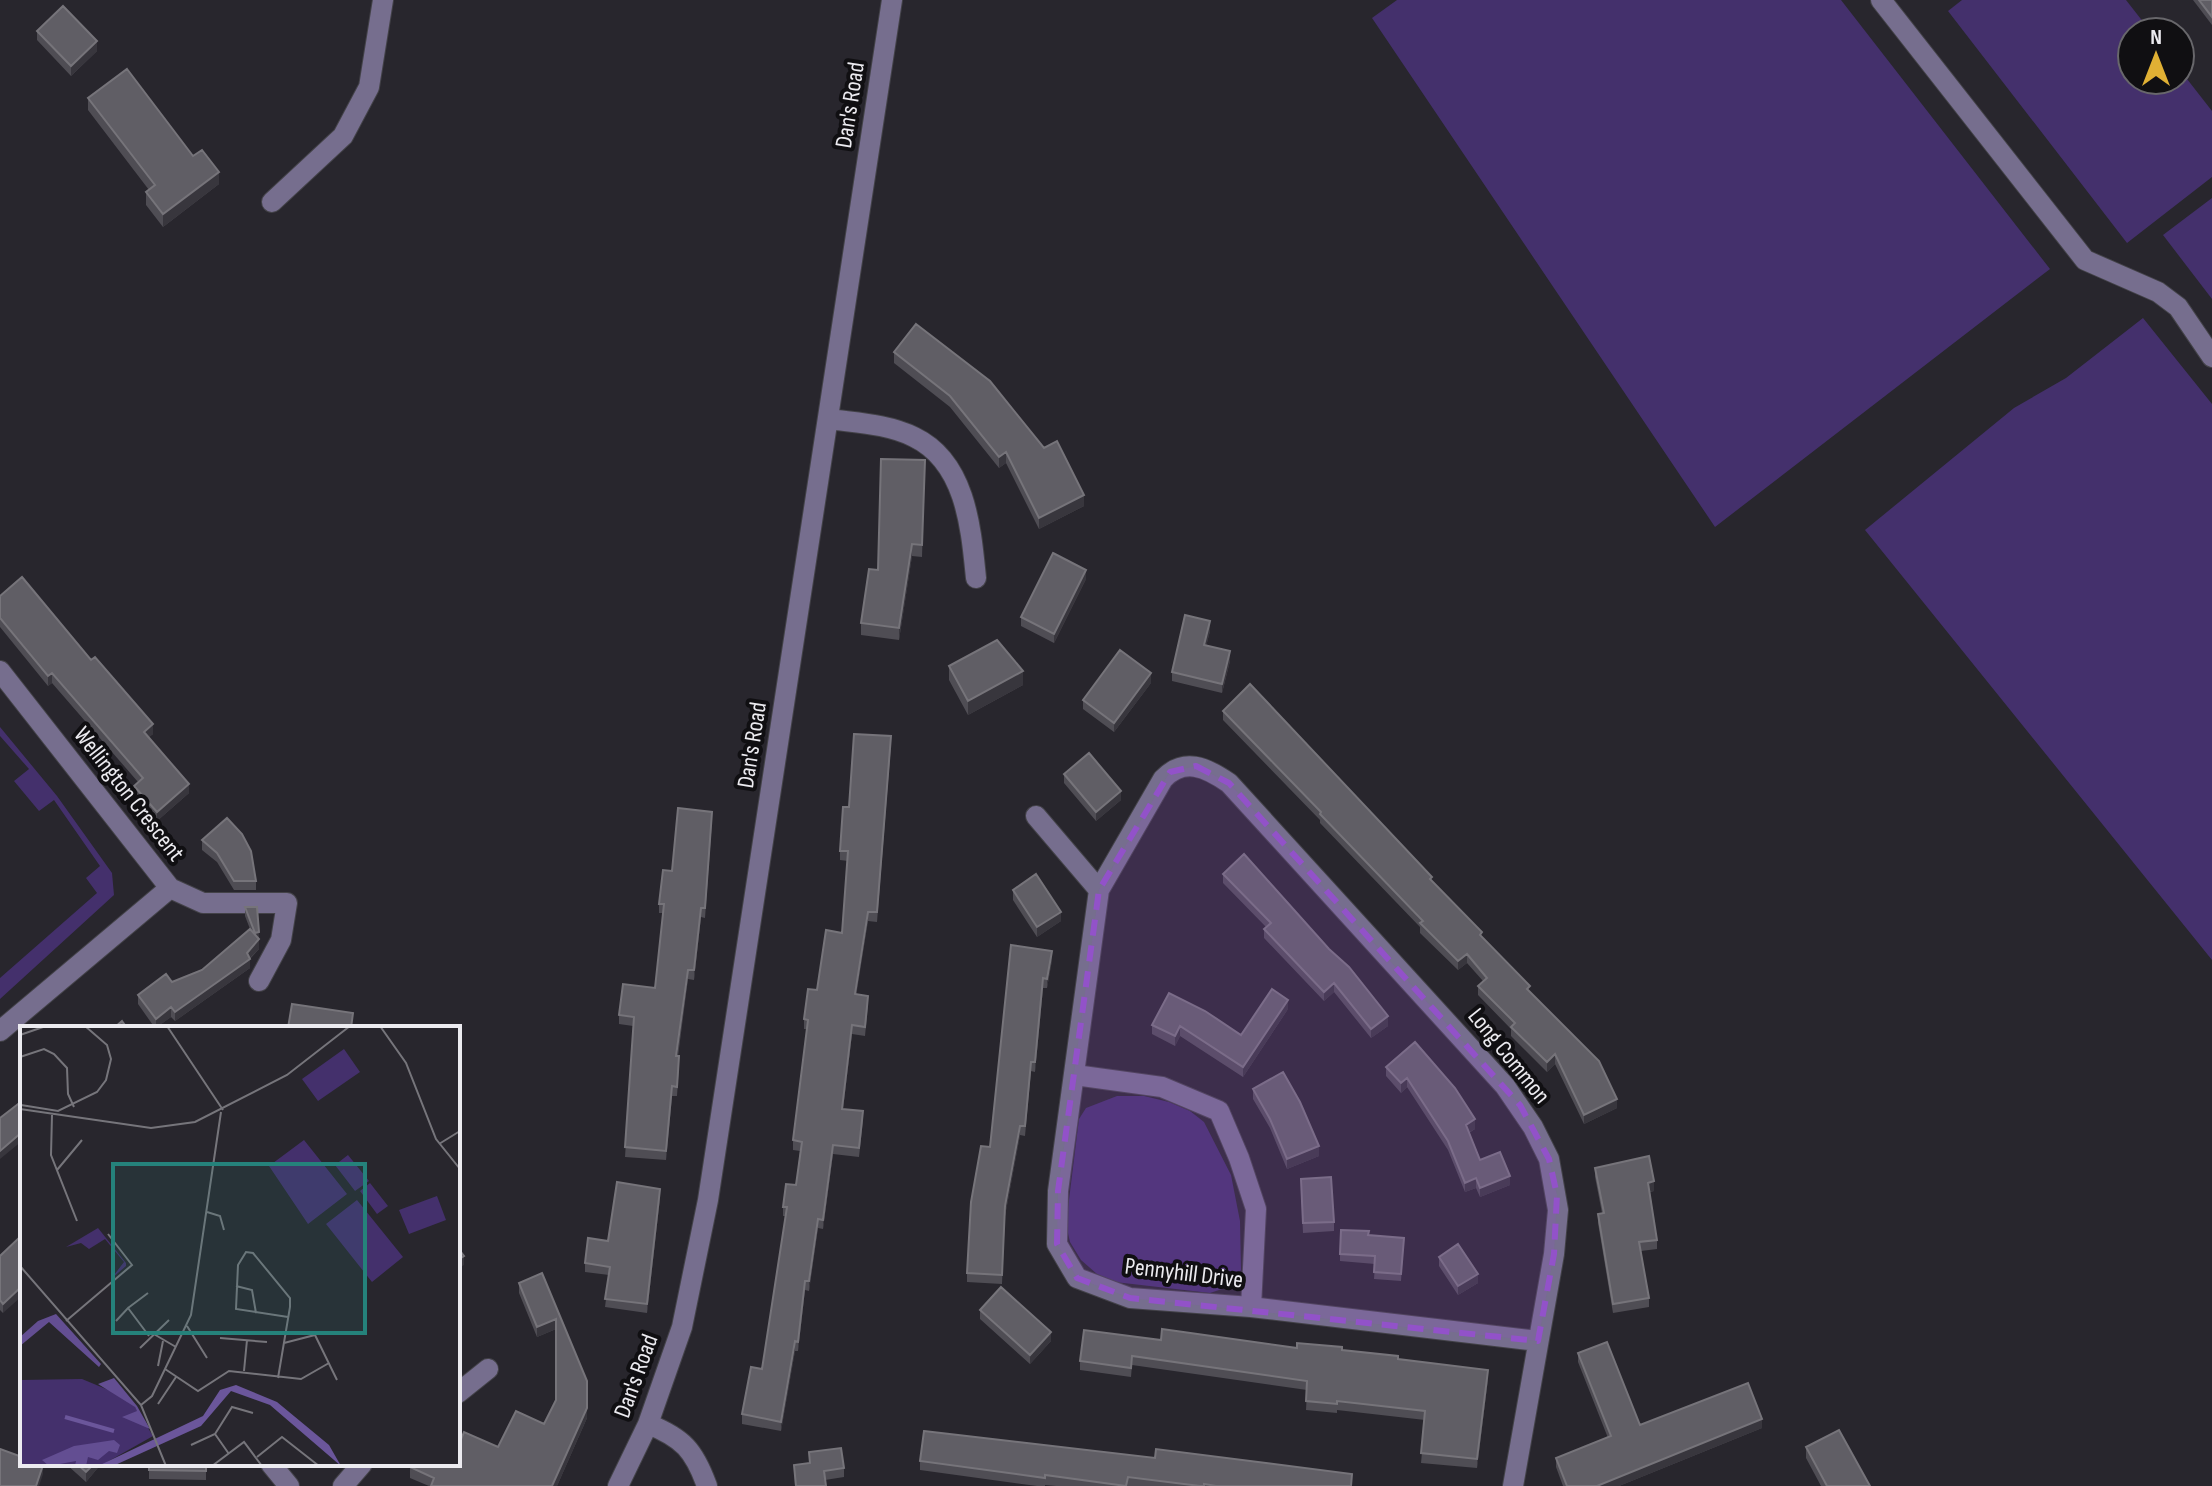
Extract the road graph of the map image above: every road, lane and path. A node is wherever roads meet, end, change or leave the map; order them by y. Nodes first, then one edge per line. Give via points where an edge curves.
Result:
1 (383, 0) edge
2 (892, 0) edge
3 (1881, 0) edge
4 (272, 202) dead end
5 (2212, 357) edge
6 (829, 419) junction
7 (976, 578) dead end
8 (0, 671) edge
9 (1185, 765) joint
10 (1036, 816) dead end
11 (170, 888) junction
12 (1099, 890) junction
13 (259, 981) dead end
14 (0, 1031) edge
15 (1075, 1075) junction
16 (1251, 1307) junction
17 (1538, 1341) junction
18 (488, 1369) dead end
19 (460, 1391) edge
20 (648, 1424) junction
21 (273, 1466) edge
22 (360, 1466) edge
23 (289, 1486) edge
24 (343, 1486) edge
25 (618, 1486) edge
26 (707, 1486) edge
27 (1513, 1486) edge

1 - 4 street via 369,87 343,136
2 - 6 street, Dan's Road
3 - 5 street via 2085,260 2158,292 2178,307
6 - 7 street via 906,434 943,462 966,505
6 - 20 street, Dan's Road via 708,1200 682,1327
8 - 11 street, Wellington Crescent
9 - 12 street, Pennyhill Drive via 1163,779
9 - 17 street, Long Common via 1206,769 1229,783 1505,1086 1526,1116 1549,1159 1558,1210
10 - 12 street
11 - 13 street via 203,903 287,903 281,940
11 - 14 street, Wellington Crescent
12 - 15 street, Pennyhill Drive
15 - 16 street via 1162,1087 1219,1111 1256,1209
15 - 16 street, Pennyhill Drive via 1058,1191 1057,1244 1077,1278 1130,1298
16 - 17 street, Pennyhill Drive
17 - 27 street, Long Common
18 - 19 street
20 - 25 street, Dan's Road
20 - 26 street via 674,1434
21 - 23 street
22 - 24 street

